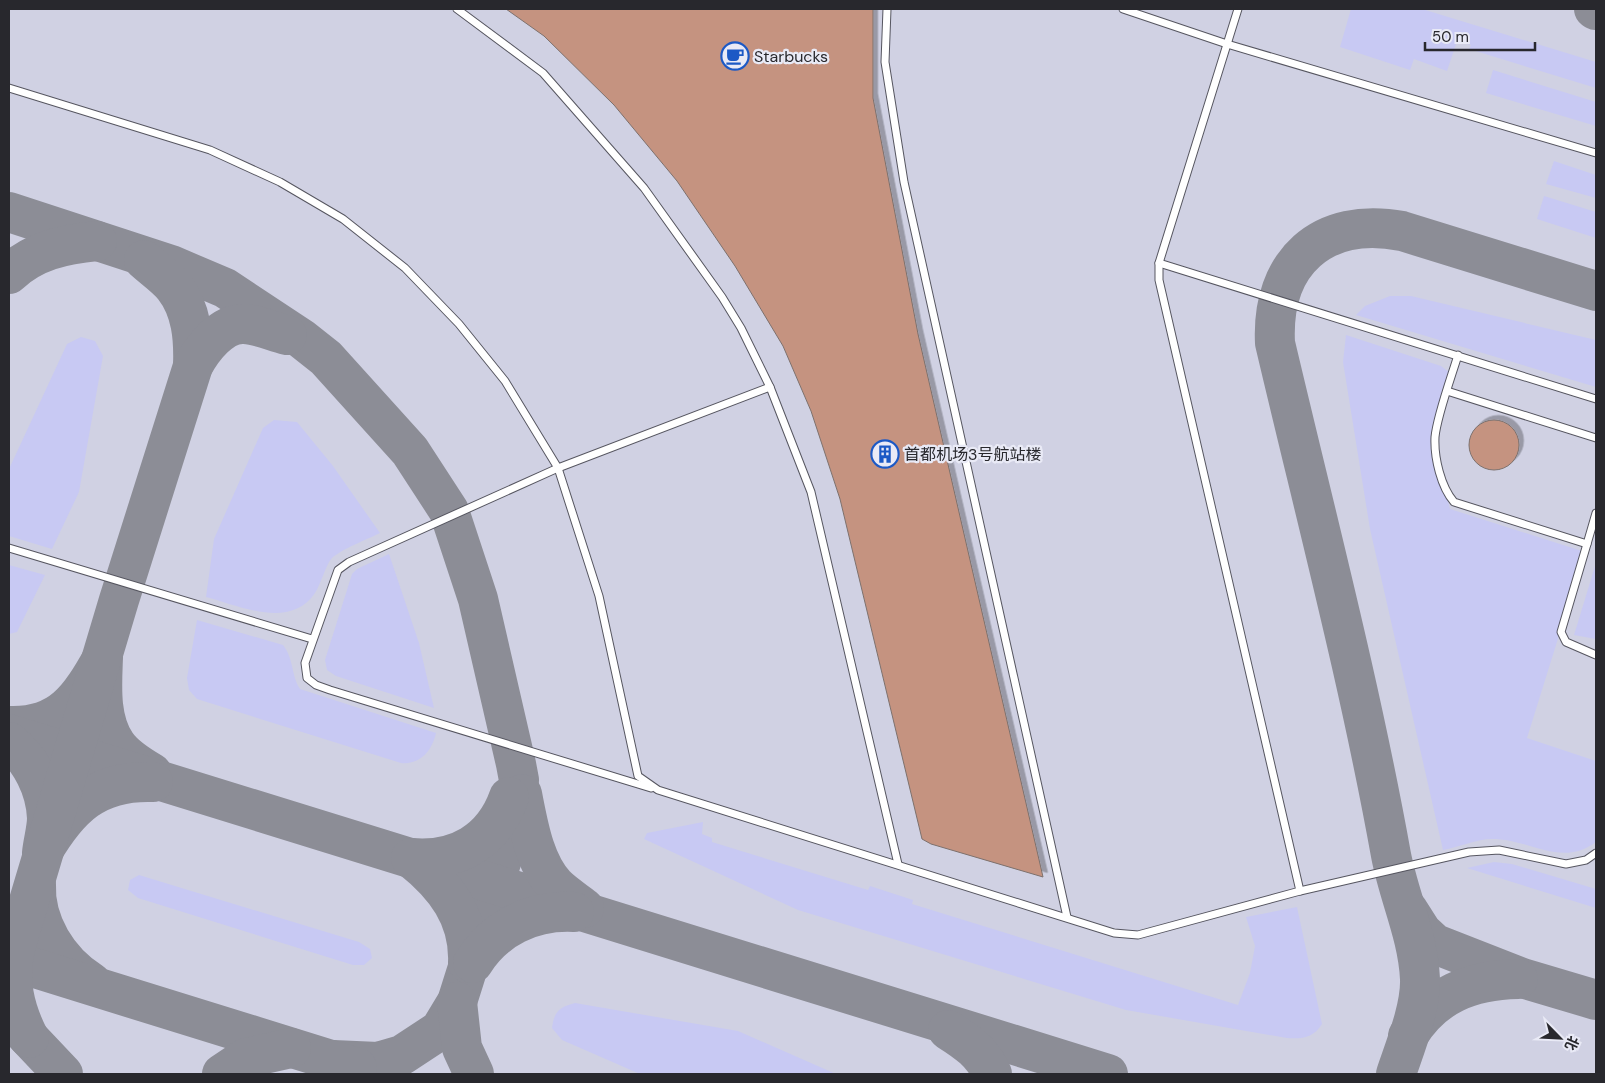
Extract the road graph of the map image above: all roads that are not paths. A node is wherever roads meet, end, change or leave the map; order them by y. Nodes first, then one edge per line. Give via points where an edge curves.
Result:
1 (457, 9) edge
2 (887, 9) edge
3 (1123, 9) edge
4 (1238, 9) edge
5 (1227, 44) junction
6 (9, 88) edge
7 (1596, 153) edge
8 (1159, 263) junction
9 (1458, 355) junction
10 (770, 387) junction
11 (1448, 391) junction
12 (1596, 399) edge
13 (1596, 438) edge
14 (558, 468) junction
15 (1596, 513) edge
16 (1587, 544) junction
17 (9, 548) edge
18 (312, 639) junction
19 (1596, 655) edge
20 (658, 790) junction
21 (1596, 853) edge
22 (898, 864) junction
23 (1300, 891) junction
24 (1067, 917) junction

1 - 10 lane via 543,73 644,188 722,297
2 - 24 lane via 885,62 904,182
3 - 5 lane
4 - 5 lane
5 - 7 lane
5 - 8 lane
6 - 14 lane via 210,150 280,182 343,219 405,268 459,324 505,381
8 - 9 lane
8 - 23 lane via 1161,295
9 - 11 lane
9 - 12 lane
10 - 14 lane
10 - 22 lane via 811,492
11 - 13 lane
11 - 16 lane via 1435,436 1445,492 1454,502
14 - 18 lane via 349,562 338,570
14 - 20 lane via 600,596 638,776
15 - 16 lane
16 - 19 lane via 1561,632 1566,642
17 - 18 lane
18 - 20 lane via 305,663 307,678 316,685
20 - 22 lane
21 - 23 lane via 1586,860 1566,864 1485,850
22 - 24 lane
23 - 24 lane via 1138,935 1114,932

